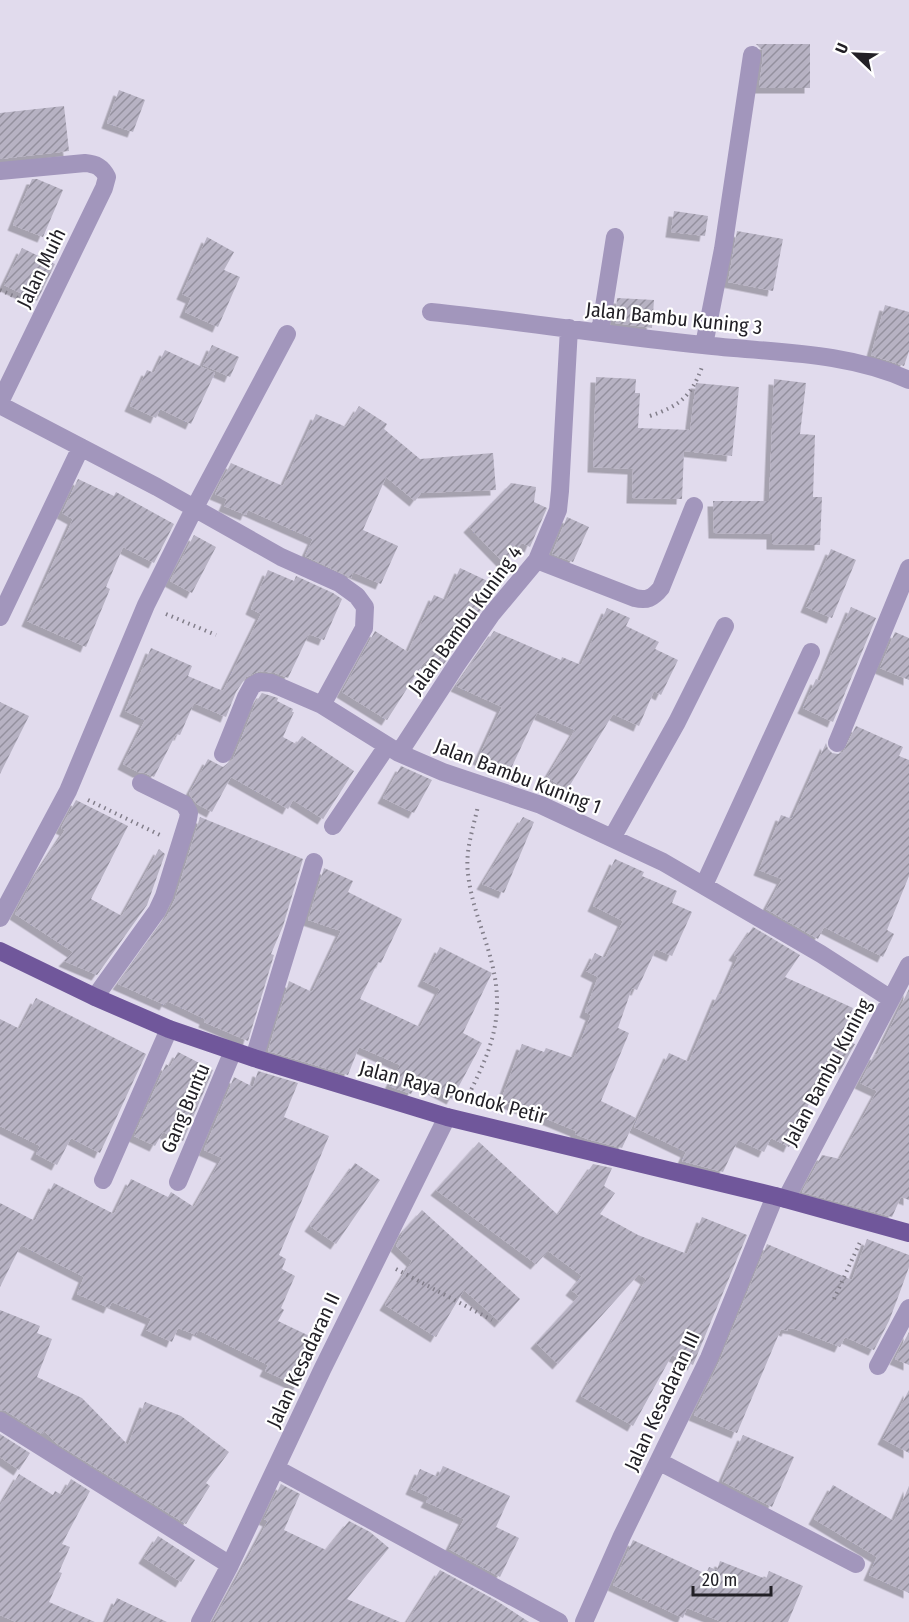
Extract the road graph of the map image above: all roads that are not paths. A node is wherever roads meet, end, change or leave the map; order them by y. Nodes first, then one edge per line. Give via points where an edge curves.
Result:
1 (752, 55) dead end
2 (0, 171) edge
3 (615, 237) dead end
4 (431, 312) dead end
5 (569, 328) junction
6 (600, 333) junction
7 (287, 334) dead end
8 (704, 345) junction
9 (909, 380) edge
10 (0, 404) edge
11 (81, 447) junction
12 (694, 506) dead end
13 (194, 508) junction
14 (537, 560) junction
15 (909, 568) edge
16 (0, 617) edge
17 (725, 627) dead end
18 (811, 652) dead end
19 (322, 705) junction
20 (837, 743) dead end
21 (393, 750) junction
22 (223, 754) dead end
23 (141, 783) dead end
24 (333, 826) dead end
25 (612, 838) junction
26 (314, 861) dead end
27 (704, 885) junction
28 (0, 918) edge
29 (0, 951) edge
30 (909, 965) edge
31 (95, 997) junction
32 (891, 999) junction
33 (169, 1029) junction
34 (233, 1051) junction
35 (254, 1058) junction
36 (451, 1118) junction
37 (103, 1180) dead end
38 (178, 1182) dead end
39 (781, 1198) junction
40 (909, 1233) edge
41 (909, 1308) edge
42 (878, 1366) dead end
43 (0, 1421) edge
44 (660, 1462) junction
45 (277, 1469) junction
46 (856, 1564) dead end
47 (230, 1565) junction
48 (200, 1622) edge
49 (559, 1622) edge
50 (584, 1622) edge

1 - 8 street via 723,249
2 - 10 street, Jalan Muih via 85,163 103,169 107,177
3 - 6 street
4 - 5 street, Jalan Bambu Kuning 3
5 - 6 street, Jalan Bambu Kuning 3
5 - 14 street, Jalan Bambu Kuning 4 via 558,510
6 - 8 street, Jalan Bambu Kuning 3
7 - 13 street
8 - 9 street, Jalan Bambu Kuning 3 via 855,361
10 - 11 street
11 - 13 street
11 - 16 street
12 - 14 street via 654,597 635,598
13 - 19 street via 281,557 339,583 361,601 366,616 364,628
13 - 28 street via 146,605 68,791
14 - 21 street, Jalan Bambu Kuning 4 via 491,615
15 - 20 street
17 - 25 street
18 - 27 street
19 - 21 street, Jalan Bambu Kuning 1
19 - 22 street, Jalan Bambu Kuning 1 via 271,683 259,682 249,691
21 - 24 street, Jalan Bambu Kuning 4
21 - 25 street, Jalan Bambu Kuning 1 via 443,772 541,805
23 - 31 street via 184,804 188,819 157,911
25 - 27 street, Jalan Bambu Kuning 1
26 - 35 street
27 - 32 street, Jalan Bambu Kuning 1
29 - 31 main road, Jalan Raya Pondok Petir
30 - 32 street, Jalan Bambu Kuning
31 - 33 main road, Jalan Raya Pondok Petir
32 - 39 street, Jalan Bambu Kuning
33 - 34 main road, Jalan Raya Pondok Petir
33 - 37 street
34 - 35 main road, Jalan Raya Pondok Petir
34 - 38 street, Gang Buntu
35 - 36 main road, Jalan Raya Pondok Petir
36 - 39 main road, Jalan Raya Pondok Petir
36 - 45 street, Jalan Kesadaran II via 377,1258
39 - 40 main road, Jalan Raya Pondok Petir
39 - 44 street, Jalan Kesadaran III
41 - 42 street
43 - 47 street
44 - 46 street
44 - 50 street, Jalan Kesadaran III
45 - 47 street, Jalan Kesadaran II
45 - 49 street
47 - 48 street, Jalan Kesadaran II

